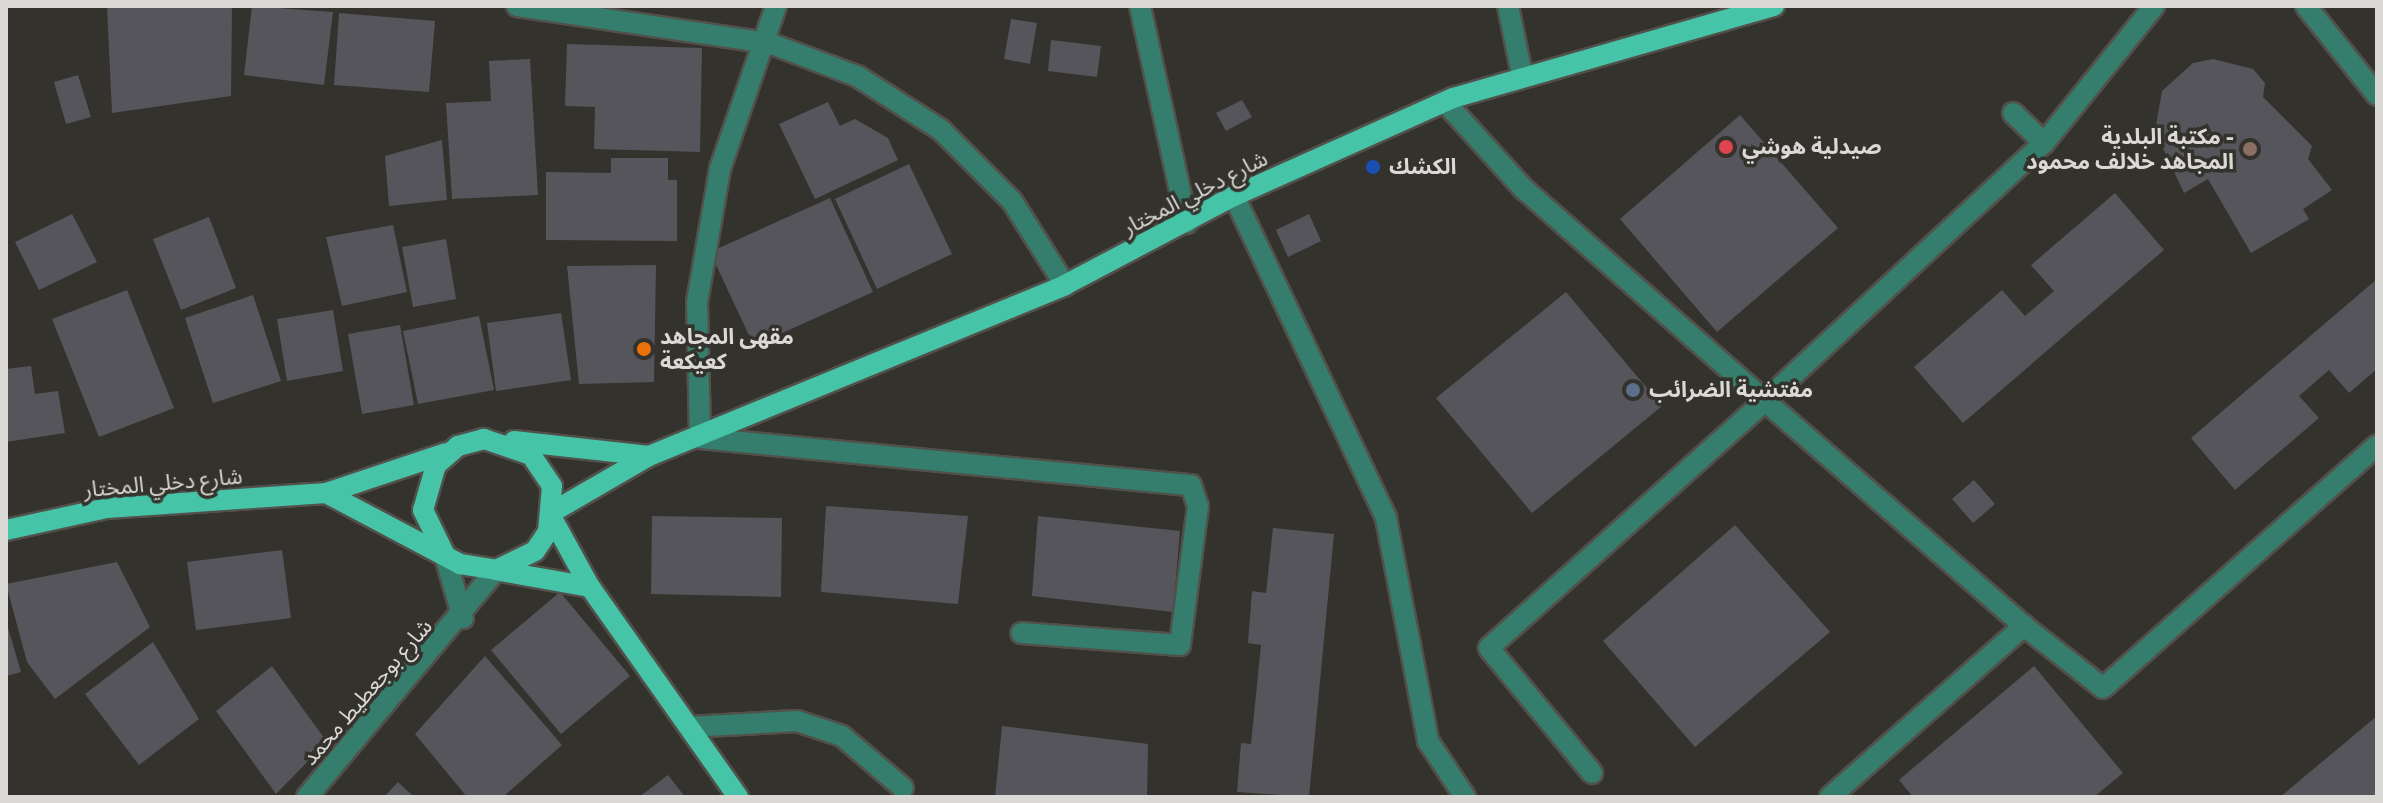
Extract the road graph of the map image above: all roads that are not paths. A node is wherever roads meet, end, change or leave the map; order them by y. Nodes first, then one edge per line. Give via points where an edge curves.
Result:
1 (517, 6) edge
2 (776, 6) edge
3 (1140, 6) edge
4 (1508, 6) edge
5 (1774, 6) edge
6 (2154, 6) edge
7 (2306, 6) edge
8 (1744, 10) edge
9 (769, 43) junction
10 (1522, 75) junction
11 (2377, 95) edge
12 (1445, 102) junction
13 (2013, 113) dead end
14 (2044, 143) junction
15 (1234, 196) junction
16 (1187, 223) junction
17 (1065, 285) junction
18 (1765, 401) junction
19 (700, 438) junction
20 (498, 440) junction
21 (2377, 446) edge
22 (446, 453) junction
23 (649, 456) junction
24 (326, 493) junction
25 (553, 515) junction
26 (6, 530) edge
27 (444, 553) junction
28 (496, 570) junction
29 (590, 587) junction
30 (463, 618) junction
31 (2024, 626) junction
32 (1021, 633) dead end
33 (689, 727) junction
34 (1592, 773) dead end
35 (903, 788) dead end
36 (307, 797) edge
37 (738, 797) edge
38 (1465, 797) edge
39 (1830, 797) edge

1 - 9 street
2 - 9 street
3 - 16 street
4 - 10 street
5 - 8 main road, شارع دخلي المختار
6 - 14 street
7 - 11 street
8 - 10 main road, شارع دخلي المختار
9 - 17 street via 857,76 941,130 1012,201
9 - 19 street via 720,169 697,302
10 - 12 main road, شارع دخلي المختار
12 - 15 main road, شارع دخلي المختار
12 - 18 street via 1524,189
13 - 14 street
14 - 18 street
15 - 16 main road, شارع دخلي المختار
15 - 38 street via 1386,518 1428,741
16 - 17 main road, شارع دخلي المختار
17 - 19 main road, شارع دخلي المختار
18 - 31 street
18 - 34 street via 1489,648
19 - 23 main road, شارع دخلي المختار
19 - 32 street via 1182,479 1197,494 1180,645
20 - 22 main road via 471,441
20 - 23 main road
20 - 25 main road via 540,464
21 - 31 street via 2103,688
22 - 24 main road, شارع دخلي المختار
22 - 27 main road via 428,479 423,510
23 - 25 main road
24 - 26 main road, شارع دخلي المختار via 107,508
24 - 27 main road
25 - 28 main road via 535,551
25 - 29 main road
27 - 28 main road
27 - 30 street
28 - 29 main road
28 - 30 street, شارع بوجعطيط محمد
29 - 33 main road
30 - 36 street, شارع بوجعطيط محمد
31 - 39 street
33 - 35 street via 797,721 842,736
33 - 37 main road

